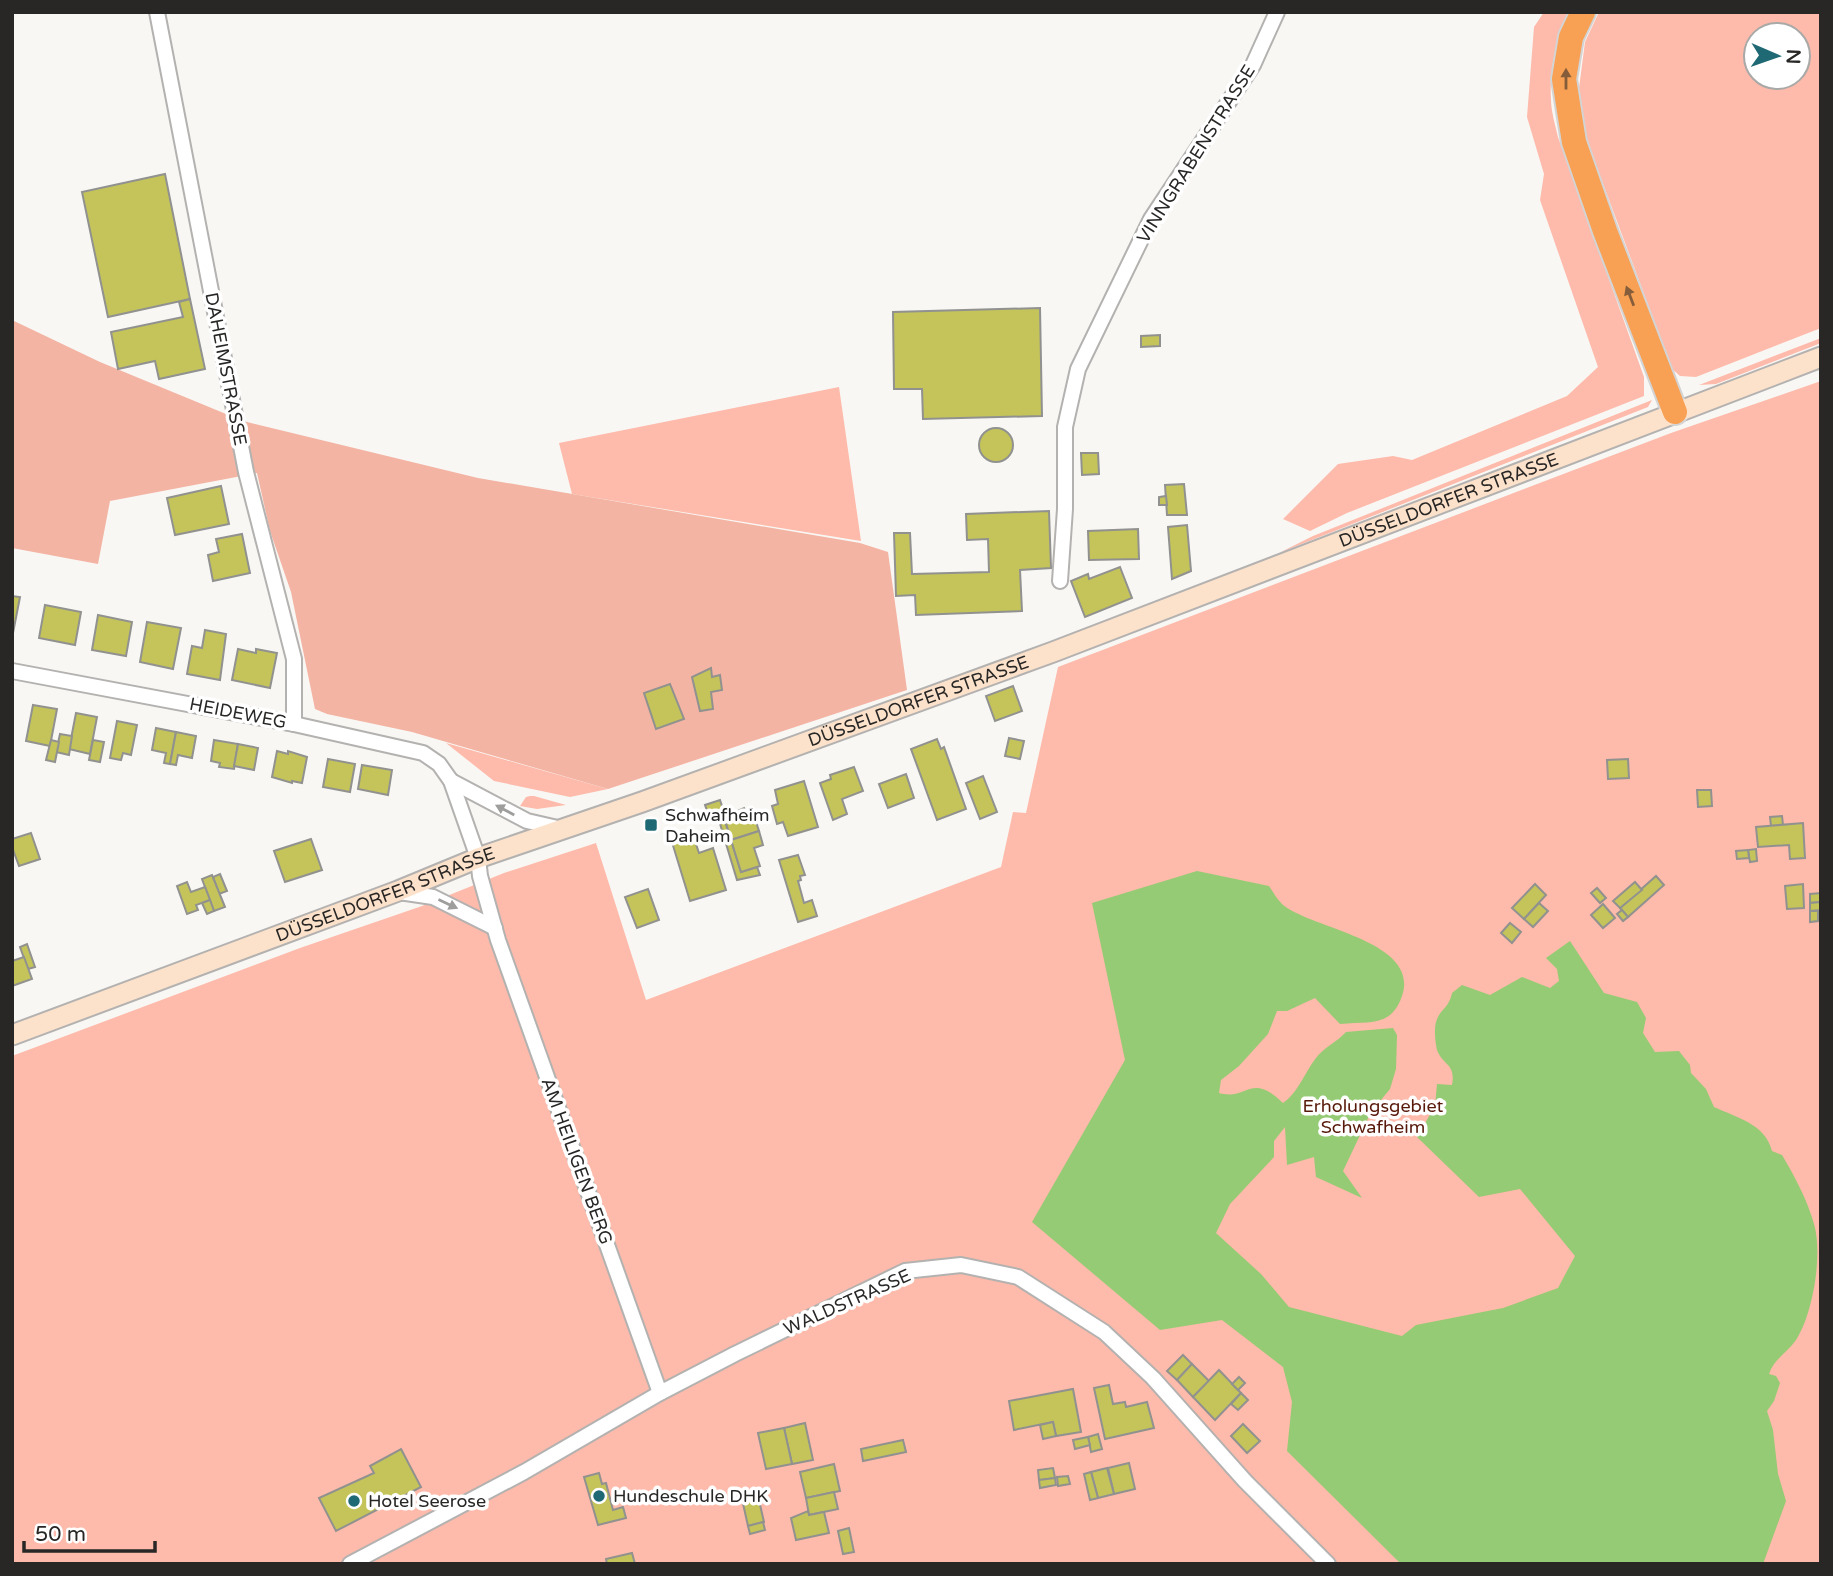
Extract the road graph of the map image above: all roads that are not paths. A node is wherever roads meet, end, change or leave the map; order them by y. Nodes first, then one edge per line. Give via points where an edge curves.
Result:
1 (157, 12) edge
2 (1277, 12) edge
3 (1583, 12) edge
4 (1821, 357) edge
5 (1675, 412) junction
6 (1060, 580) dead end
7 (12, 671) edge
8 (294, 724) junction
9 (451, 780) junction
10 (563, 829) junction
11 (478, 859) junction
12 (398, 891) junction
13 (495, 928) junction
14 (12, 1035) edge
15 (660, 1394) junction
16 (350, 1564) edge
17 (1328, 1564) edge

1 - 8 street, DAHEIMSTRASSE via 246,472 294,659
2 - 6 street, VINNGRABENSTRASSE via 1253,65 1151,219 1078,369 1065,427
5 -> 3 highway via 1574,142 1564,79 1571,37
4 - 5 main road, DÜSSELDORFER STRASSE
5 - 10 main road, DÜSSELDORFER STRASSE via 1053,652
7 - 8 street, HEIDEWEG
8 - 9 street, HEIDEWEG via 423,752
10 -> 9 street, HEIDEWEG via 527,821
9 - 11 street, HEIDEWEG
10 - 11 main road, DÜSSELDORFER STRASSE
11 - 12 main road, DÜSSELDORFER STRASSE
11 - 13 street, AM HEILIGEN BERG
12 -> 13 street via 433,897
12 - 14 main road, DÜSSELDORFER STRASSE
13 - 15 street, AM HEILIGEN BERG
15 - 16 street, WALDSTRASSE
15 - 17 street, WALDSTRASSE via 905,1271 961,1265 1018,1277 1104,1332

